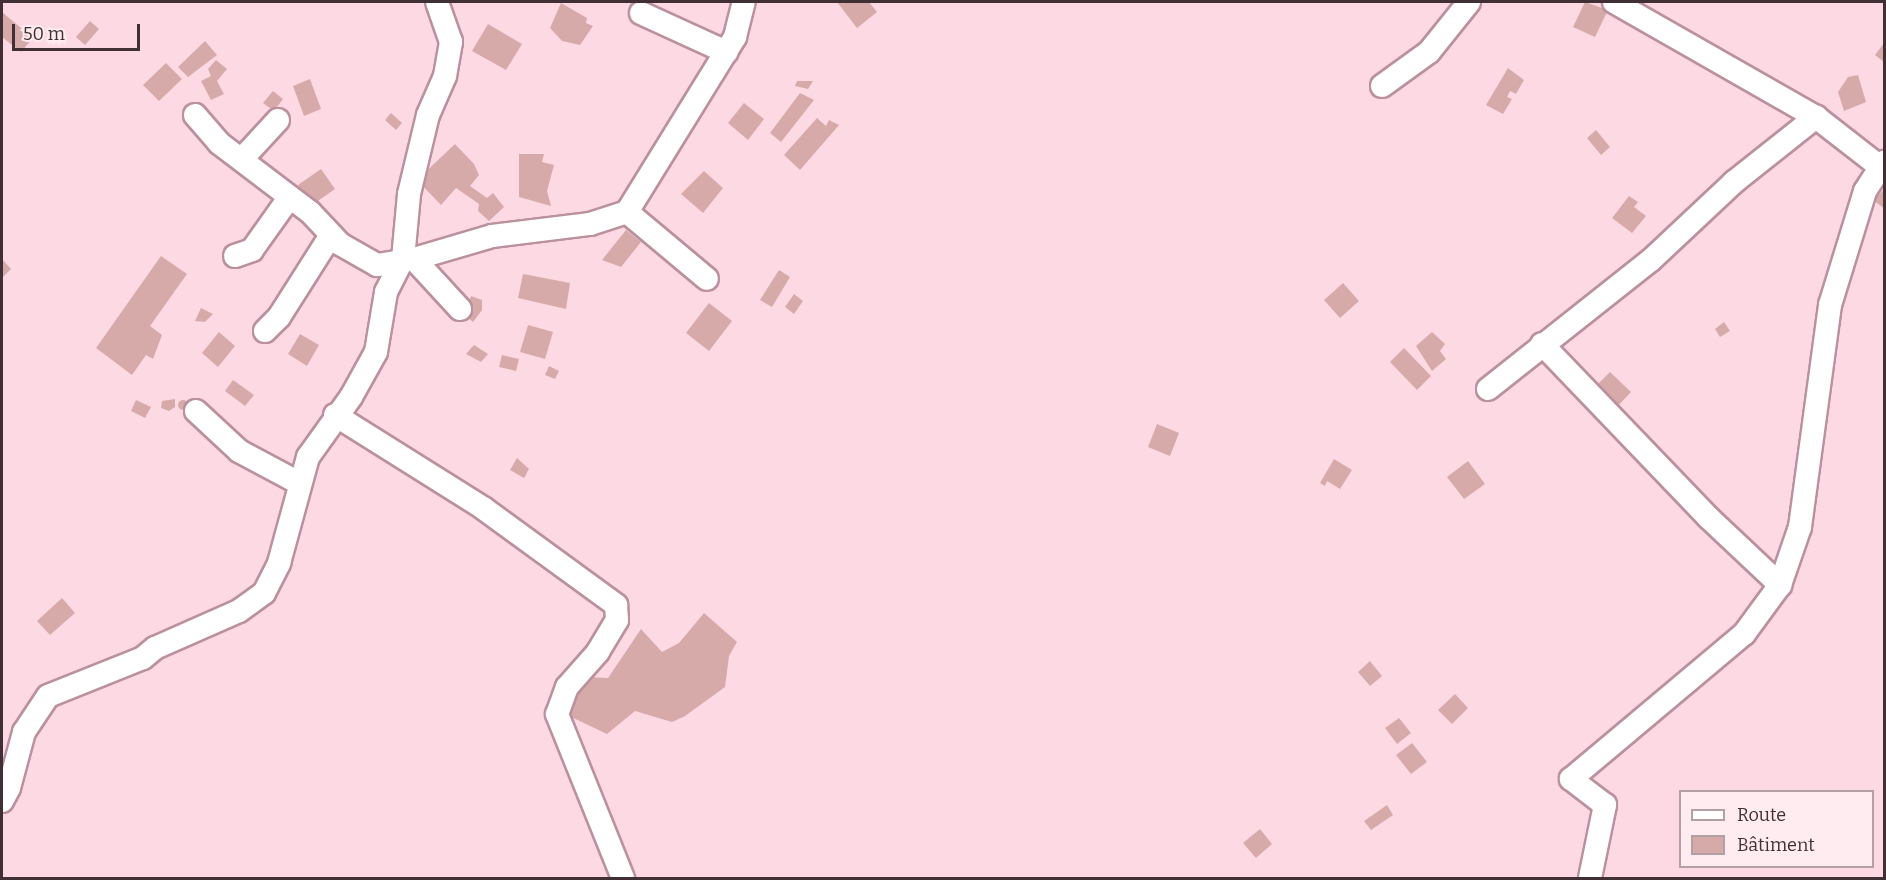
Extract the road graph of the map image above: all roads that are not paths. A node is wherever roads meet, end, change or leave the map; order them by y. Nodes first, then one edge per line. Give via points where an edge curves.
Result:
1 (437, 2) edge
2 (744, 2) edge
3 (1469, 2) edge
4 (1614, 2) edge
5 (641, 13) dead end
6 (726, 52) junction
7 (1382, 86) dead end
8 (195, 115) dead end
9 (1816, 117) junction
10 (278, 120) dead end
11 (242, 159) junction
12 (1882, 164) edge
13 (289, 198) junction
14 (627, 212) junction
15 (331, 235) junction
16 (235, 256) dead end
17 (409, 259) junction
18 (707, 279) dead end
19 (460, 309) dead end
20 (265, 331) dead end
21 (1542, 344) junction
22 (1488, 389) dead end
23 (196, 411) dead end
24 (335, 415) junction
25 (298, 483) junction
26 (1780, 585) junction
27 (2, 801) edge
28 (623, 879) edge
29 (1590, 879) edge

1 - 17 street via 451,42 445,76 428,115 409,194
2 - 6 street
3 - 7 street via 1430,52
4 - 9 street
5 - 6 street
6 - 14 street
8 - 11 street via 219,142
9 - 12 street
9 - 21 street via 1734,182 1651,260
10 - 11 street
11 - 13 street
12 - 26 street via 1865,191 1830,305 1800,527
13 - 15 street
13 - 16 street via 252,250
14 - 17 street via 590,224 492,236
14 - 18 street
15 - 17 street via 377,265
15 - 20 street via 279,317
17 - 19 street
17 - 24 street via 386,292 376,352 351,397
21 - 22 street
21 - 26 street via 1709,518
23 - 25 street via 239,451
24 - 25 street via 308,457
24 - 28 street via 483,508 616,605 617,621 598,652 567,687 557,714
25 - 27 street via 279,564 264,593 239,611 155,648 143,658 48,696 24,732
26 - 29 street via 1744,634 1570,779 1605,805

